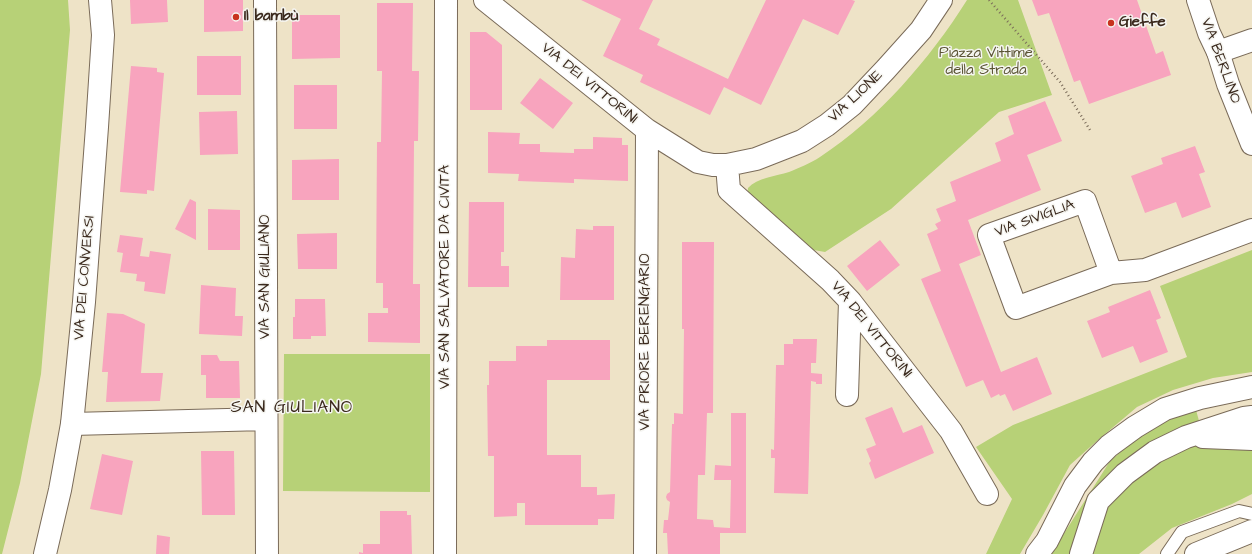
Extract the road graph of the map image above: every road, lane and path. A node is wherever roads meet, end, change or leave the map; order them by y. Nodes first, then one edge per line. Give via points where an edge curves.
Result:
1 (100, 0) edge
2 (265, 0) edge
3 (446, 0) edge
4 (485, 0) edge
5 (941, 0) edge
6 (989, 0) edge
7 (1198, 0) edge
8 (1252, 40) edge
9 (1218, 52) junction
10 (647, 130) junction
11 (1090, 130) dead end
12 (1252, 144) edge
13 (698, 162) joint
14 (727, 165) junction
15 (1252, 230) edge
16 (1111, 273) junction
17 (850, 301) junction
18 (1252, 387) edge
19 (847, 395) dead end
20 (1252, 417) edge
21 (266, 419) junction
22 (72, 424) junction
23 (1186, 437) junction
24 (1252, 438) edge
25 (987, 494) dead end
26 (1252, 514) edge
27 (1252, 531) edge
28 (45, 554) edge
29 (267, 554) edge
30 (445, 554) edge
31 (645, 554) edge
32 (1037, 554) edge
33 (1081, 554) edge
34 (1167, 554) edge
35 (1196, 554) edge

1 - 22 main road, VIA DEI CONVERSI via 103,35 97,126
2 - 21 main road, VIA SAN GIULIANO
3 - 30 main road, VIA SAN SALVATORE DA CIVITA
4 - 10 main road, VIA DEI VITTORINI
5 - 14 main road, VIA LIONE via 921,30 886,69 852,105 828,125 802,141 756,159
6 - 11 path via 1060,82
7 - 9 main road, VIA BERLINO
8 - 9 main road
9 - 12 main road, VIA BERLINO
10 - 13 main road, VIA DEI VITTORINI
10 - 31 main road, VIA PRIORE BERENGARIO
13 - 14 main road, VIA LIONE
14 - 17 main road, VIA DEI VITTORINI via 729,190
15 - 16 main road, VIA SIVIGLIA via 1146,270
16 - 16 main road, VIA SIVIGLIA via 1085,201 989,235 1016,308
17 - 19 main road
17 - 25 main road, VIA DEI VITTORINI via 950,431
18 - 32 main road via 1200,398 1165,409 1109,446 1075,486
20 - 23 main road
21 - 22 main road
21 - 29 main road, VIA SAN GIULIANO
22 - 28 main road, VIA DEI CONVERSI
23 - 24 main road
23 - 33 main road via 1155,452 1125,474 1098,501
26 - 34 lane via 1239,511 1182,532
27 - 35 main road

